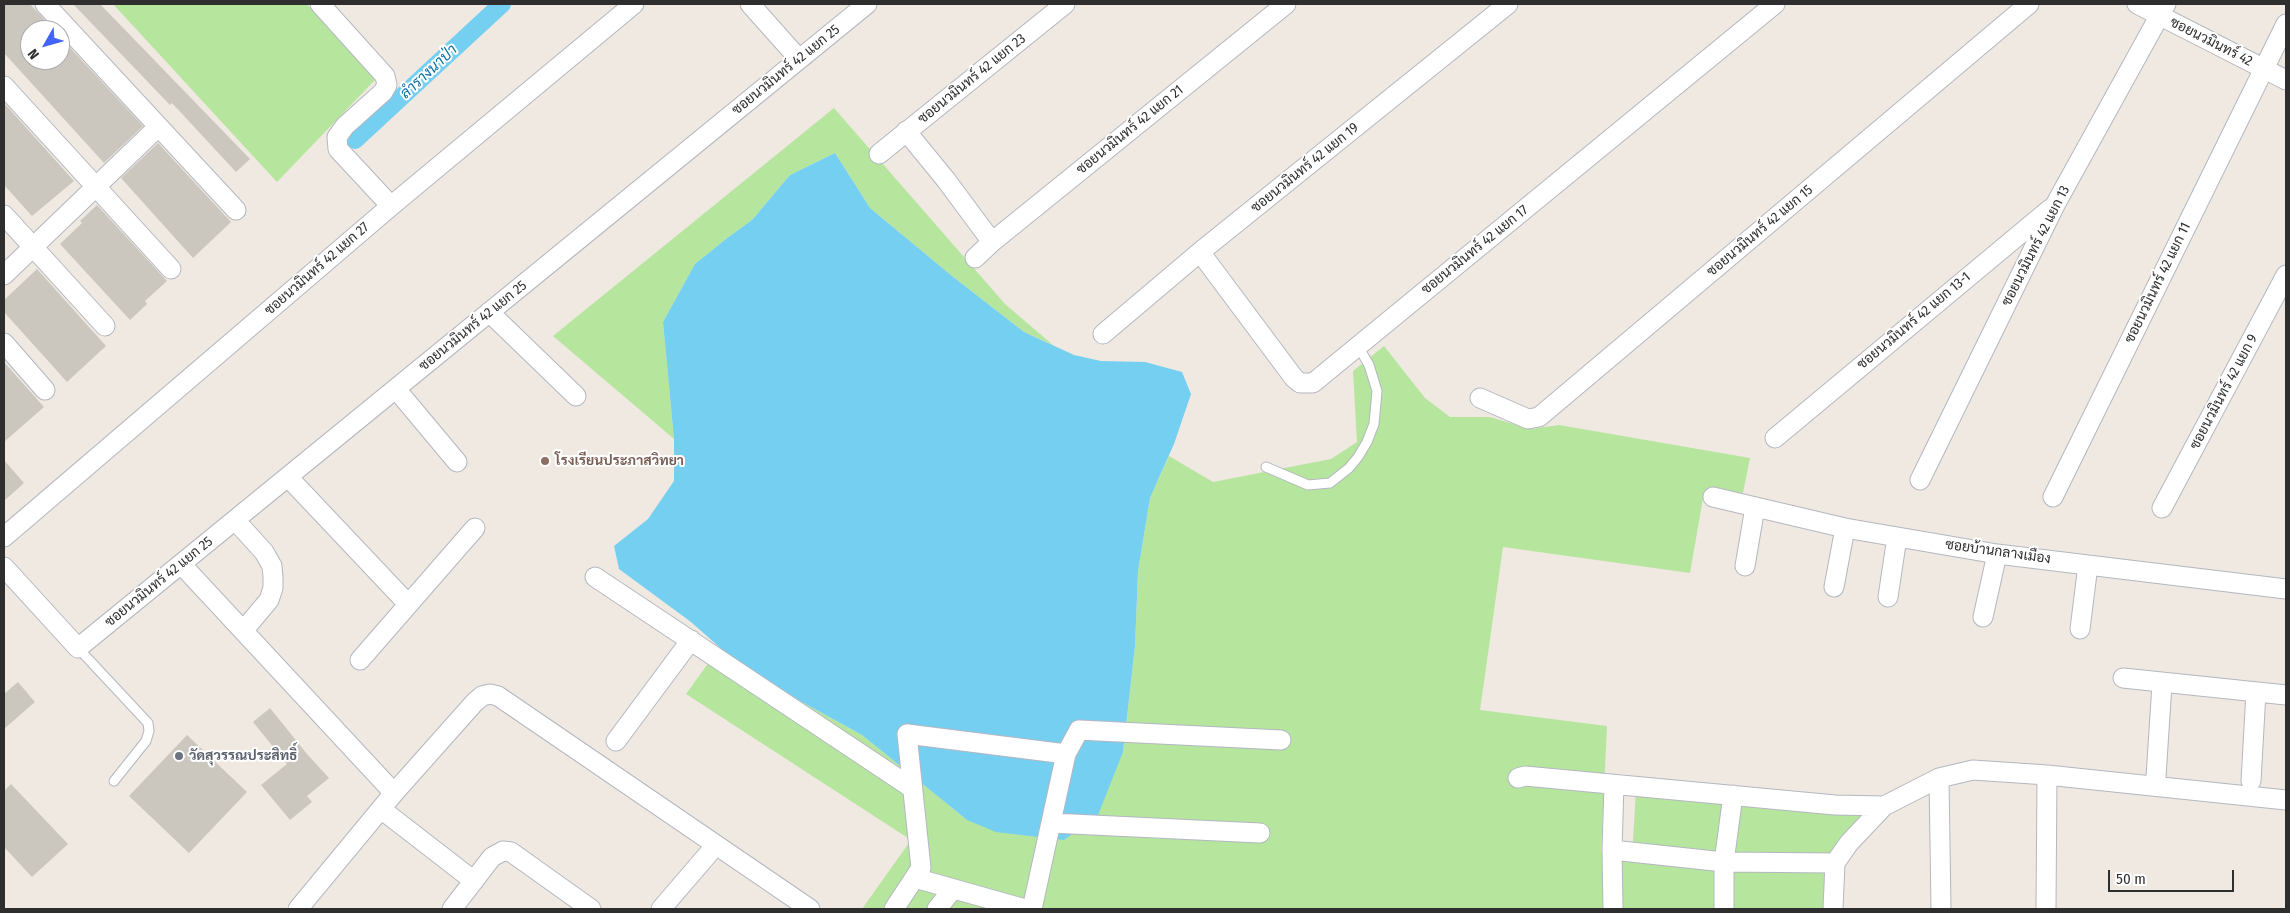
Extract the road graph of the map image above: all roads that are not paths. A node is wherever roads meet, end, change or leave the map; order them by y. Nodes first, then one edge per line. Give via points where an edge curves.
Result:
1 (45, 4) edge
2 (320, 4) edge
3 (634, 4) edge
4 (750, 4) edge
5 (867, 4) edge
6 (1065, 4) edge
7 (1286, 4) edge
8 (1508, 4) edge
9 (1776, 4) edge
10 (2029, 4) edge
11 (2137, 4) edge
12 (2162, 10) edge
13 (2286, 24) edge
14 (799, 59) junction
15 (2264, 68) junction
16 (2286, 80) edge
17 (4, 86) edge
18 (158, 127) junction
19 (906, 131) junction
20 (879, 154) dead end
21 (96, 187) junction
22 (2055, 205) junction
23 (391, 206) junction
24 (236, 210) dead end
25 (4, 215) edge
26 (992, 242) junction
27 (33, 247) junction
28 (1200, 252) junction
29 (975, 258) dead end
30 (171, 269) dead end
31 (4, 275) edge
32 (2286, 276) edge
33 (489, 312) junction
34 (105, 326) dead end
35 (1103, 334) dead end
36 (4, 343) edge
37 (1358, 346) junction
38 (396, 389) junction
39 (45, 390) dead end
40 (576, 396) dead end
41 (1480, 398) dead end
42 (1775, 438) dead end
43 (457, 462) dead end
44 (1266, 467) dead end
45 (288, 476) junction
46 (1920, 480) dead end
47 (1713, 497) dead end
48 (2053, 497) dead end
49 (1754, 507) junction
50 (2162, 508) dead end
51 (235, 520) junction
52 (475, 528) dead end
53 (1845, 528) junction
54 (1897, 536) junction
55 (4, 537) edge
56 (1997, 554) junction
57 (181, 564) junction
58 (2088, 565) junction
59 (1746, 566) dead end
60 (4, 567) edge
61 (595, 577) dead end
62 (1834, 587) dead end
63 (2286, 589) edge
64 (1888, 597) dead end
65 (408, 604) junction
66 (1983, 617) dead end
67 (2080, 629) dead end
68 (243, 631) junction
69 (691, 640) junction
70 (78, 648) junction
71 (360, 660) dead end
72 (2123, 678) dead end
73 (2162, 684) junction
74 (2256, 692) junction
75 (2286, 696) edge
76 (1281, 740) dead end
77 (616, 741) dead end
78 (1066, 754) junction
79 (2047, 775) junction
80 (2156, 777) dead end
81 (1518, 778) dead end
82 (1939, 778) junction
83 (114, 781) dead end
84 (2251, 781) dead end
85 (1614, 785) junction
86 (912, 788) junction
87 (394, 793) junction
88 (1732, 795) junction
89 (2286, 800) edge
90 (1884, 806) junction
91 (381, 809) junction
92 (1051, 823) junction
93 (1260, 833) dead end
94 (716, 845) junction
95 (1612, 850) junction
96 (1724, 862) junction
97 (1835, 863) junction
98 (915, 878) junction
99 (474, 881) junction
100 (953, 889) junction
101 (804, 907) edge
102 (298, 909) edge
103 (452, 909) edge
104 (591, 909) edge
105 (661, 909) edge
106 (894, 909) edge
107 (937, 909) edge
108 (1025, 909) edge
109 (1032, 909) edge
110 (1613, 909) edge
111 (1724, 909) edge
112 (1833, 909) edge
113 (1941, 909) edge
114 (2046, 909) edge

1 - 18 street
2 - 23 street via 385,76 387,85 383,92 337,137 338,148
3 - 23 street, ซอยนวมินทร์ 42 แยก 27
4 - 14 street
5 - 14 street, ซอยนวมินทร์ 42 แยก 25
6 - 19 street, ซอยนวมินทร์ 42 แยก 23
7 - 26 street, ซอยนวมินทร์ 42 แยก 21
8 - 28 street, ซอยนวมินทร์ 42 แยก 19
9 - 37 street, ซอยนวมินทร์ 42 แยก 17
10 - 41 street, ซอยนวมินทร์ 42 แยก 15 via 1539,417 1528,418
11 - 12 street, ซอยนวมินทร์ 42
12 - 15 street, ซอยนวมินทร์ 42
12 - 22 street, ซอยนวมินทร์ 42 แยก 13
13 - 15 street, ซอยนวมินทร์ 42 แยก 11
14 - 33 street, ซอยนวมินทร์ 42 แยก 25
15 - 16 street, ซอยนวมินทร์ 42
15 - 48 street, ซอยนวมินทร์ 42 แยก 11
17 - 21 street
18 - 21 street
18 - 24 street
19 - 20 street, ซอยนวมินทร์ 42 แยก 23
19 - 26 street
21 - 27 street
21 - 30 street
22 - 42 street, ซอยนวมินทร์ 42 แยก 13-1
22 - 46 street, ซอยนวมินทร์ 42 แยก 13
23 - 55 street, ซอยนวมินทร์ 42 แยก 27
25 - 27 street
26 - 29 street, ซอยนวมินทร์ 42 แยก 21
27 - 31 street
27 - 34 street
28 - 35 street, ซอยนวมินทร์ 42 แยก 19
28 - 37 street, ซอยนวมินทร์ 42 แยก 17 via 1300,383 1313,383
32 - 50 street, ซอยนวมินทร์ 42 แยก 9
33 - 38 street, ซอยนวมินทร์ 42 แยก 25
33 - 40 street
36 - 39 street
37 - 44 lane via 1369,365 1377,391 1374,424 1358,457 1330,483 1308,485
38 - 43 street
38 - 45 street, ซอยนวมินทร์ 42 แยก 25
45 - 51 street, ซอยนวมินทร์ 42 แยก 25
45 - 65 street
47 - 49 street, ซอยบ้านกลางเมือง
49 - 53 street, ซอยบ้านกลางเมือง
49 - 59 street
51 - 57 street, ซอยนวมินทร์ 42 แยก 25
51 - 68 street via 264,552 272,566 273,577 269,600
52 - 65 street
53 - 54 street, ซอยบ้านกลางเมือง
53 - 62 street
54 - 56 street, ซอยบ้านกลางเมือง
54 - 64 street
56 - 58 street, ซอยบ้านกลางเมือง
56 - 66 street
57 - 68 street
57 - 70 street, ซอยนวมินทร์ 42 แยก 25
58 - 63 street, ซอยบ้านกลางเมือง
58 - 67 street
60 - 70 street
61 - 69 street
65 - 71 street
68 - 87 street
69 - 77 street
69 - 86 street
70 - 83 lane via 148,722 146,741
72 - 73 street
73 - 74 street
73 - 80 street
74 - 75 street
74 - 84 street
76 - 78 street via 1080,730
78 - 86 street via 907,734
78 - 92 street
79 - 82 street via 1973,770
79 - 89 street
79 - 114 street
81 - 85 street via 1525,776
82 - 90 street
82 - 113 street
85 - 88 street
85 - 95 street
86 - 98 street via 921,868
87 - 91 street
87 - 94 street via 474,703 490,694 498,696
88 - 90 street via 1835,805
88 - 96 street
90 - 97 street via 1848,843
91 - 99 street
91 - 102 street
92 - 93 street
92 - 109 street
94 - 101 street
94 - 105 street
95 - 96 street
95 - 110 street
96 - 97 street
96 - 111 street
97 - 112 street
98 - 100 street
98 - 106 street
99 - 103 street
99 - 104 street via 497,853 511,852
100 - 107 street
100 - 108 street

